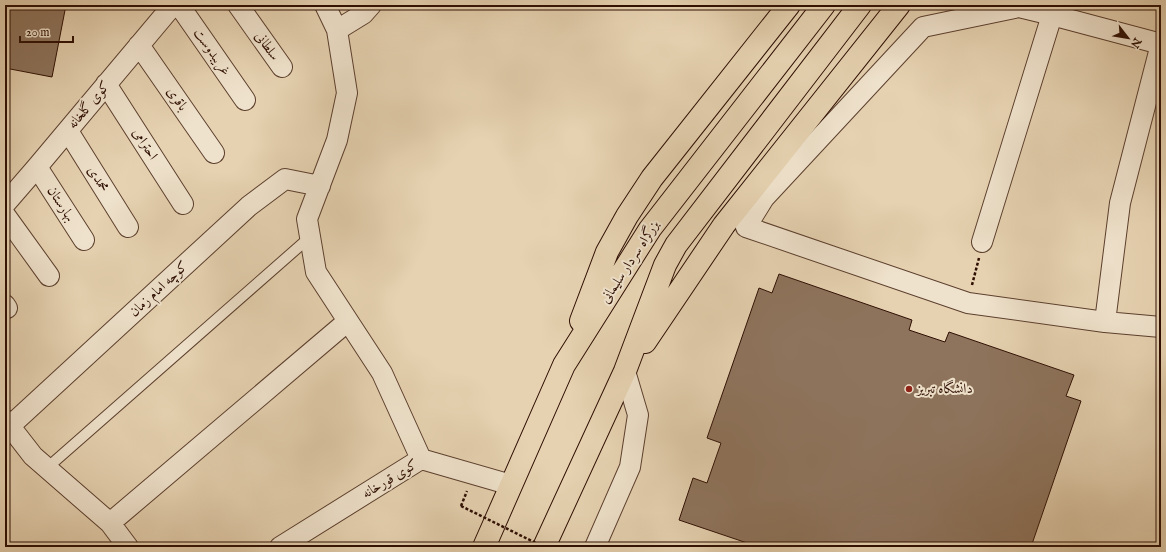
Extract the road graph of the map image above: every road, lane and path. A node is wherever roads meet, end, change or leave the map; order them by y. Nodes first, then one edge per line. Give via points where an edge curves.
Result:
1 (173, 5) edge
2 (179, 5) edge
3 (238, 5) edge
4 (325, 5) edge
5 (371, 5) edge
6 (789, 5) edge
7 (824, 5) edge
8 (860, 5) edge
9 (899, 5) edge
10 (1020, 6) edge
11 (1052, 15) junction
12 (337, 30) junction
13 (1161, 44) edge
14 (139, 45) junction
15 (282, 67) dead end
16 (106, 84) junction
17 (245, 100) dead end
18 (68, 131) junction
19 (214, 153) dead end
20 (37, 167) junction
21 (320, 186) junction
22 (5, 204) edge
23 (183, 204) dead end
24 (5, 215) edge
25 (128, 227) dead end
26 (310, 237) junction
27 (84, 240) dead end
28 (982, 242) joint
29 (49, 276) dead end
30 (968, 304) junction
31 (348, 321) junction
32 (1105, 322) junction
33 (1161, 327) edge
34 (564, 365) junction
35 (625, 371) junction
36 (8, 423) edge
37 (422, 459) junction
38 (46, 468) junction
39 (511, 486) junction
40 (461, 506) dead end
41 (110, 523) junction
42 (128, 547) edge
43 (280, 547) edge
44 (484, 547) edge
45 (544, 547) edge
46 (595, 547) edge

1 - 14 street, کوی گلخانه
2 - 17 street, غریبدوست
3 - 15 street, سلطانی
4 - 12 street
5 - 12 street via 363,14
6 - 34 highway via 652,178 627,216 607,252
7 - 34 highway, بزرگراه سردار سلیمانی via 650,229
8 - 35 highway, بزرگراه سردار سلیمانی via 676,245 665,265
9 - 35 highway via 724,225
10 - 11 street
10 - 30 street via 923,27 764,198 746,227
11 - 13 street
11 - 28 street
12 - 21 street via 347,92 338,140
13 - 32 street via 1120,203
14 - 16 street, کوی گلخانه
14 - 19 street, باقری
16 - 18 street, کوی گلخانه
16 - 23 street, احترامی
18 - 20 street, کوی گلخانه
18 - 25 street, محمدی
20 - 22 street, کوی گلخانه
20 - 27 street, بهارستان
21 - 26 street via 307,219
21 - 36 street, کوچه امام زمان via 285,179 249,206
24 - 29 street
26 - 31 street via 316,272
26 - 38 lane
28 - 30 path
30 - 32 street
31 - 37 street via 382,373
31 - 41 street
32 - 33 street
34 - 39 highway, بزرگراه سردار سلیمانی
35 - 45 highway, بزرگراه سردار سلیمانی
35 - 46 street via 638,415 630,467
36 - 38 street via 32,456
37 - 39 street, کوی قورخانه
37 - 43 street, کوی قورخانه
38 - 41 street
39 - 44 highway, بزرگراه سردار سلیمانی
40 - 45 path, bridge
41 - 42 street

